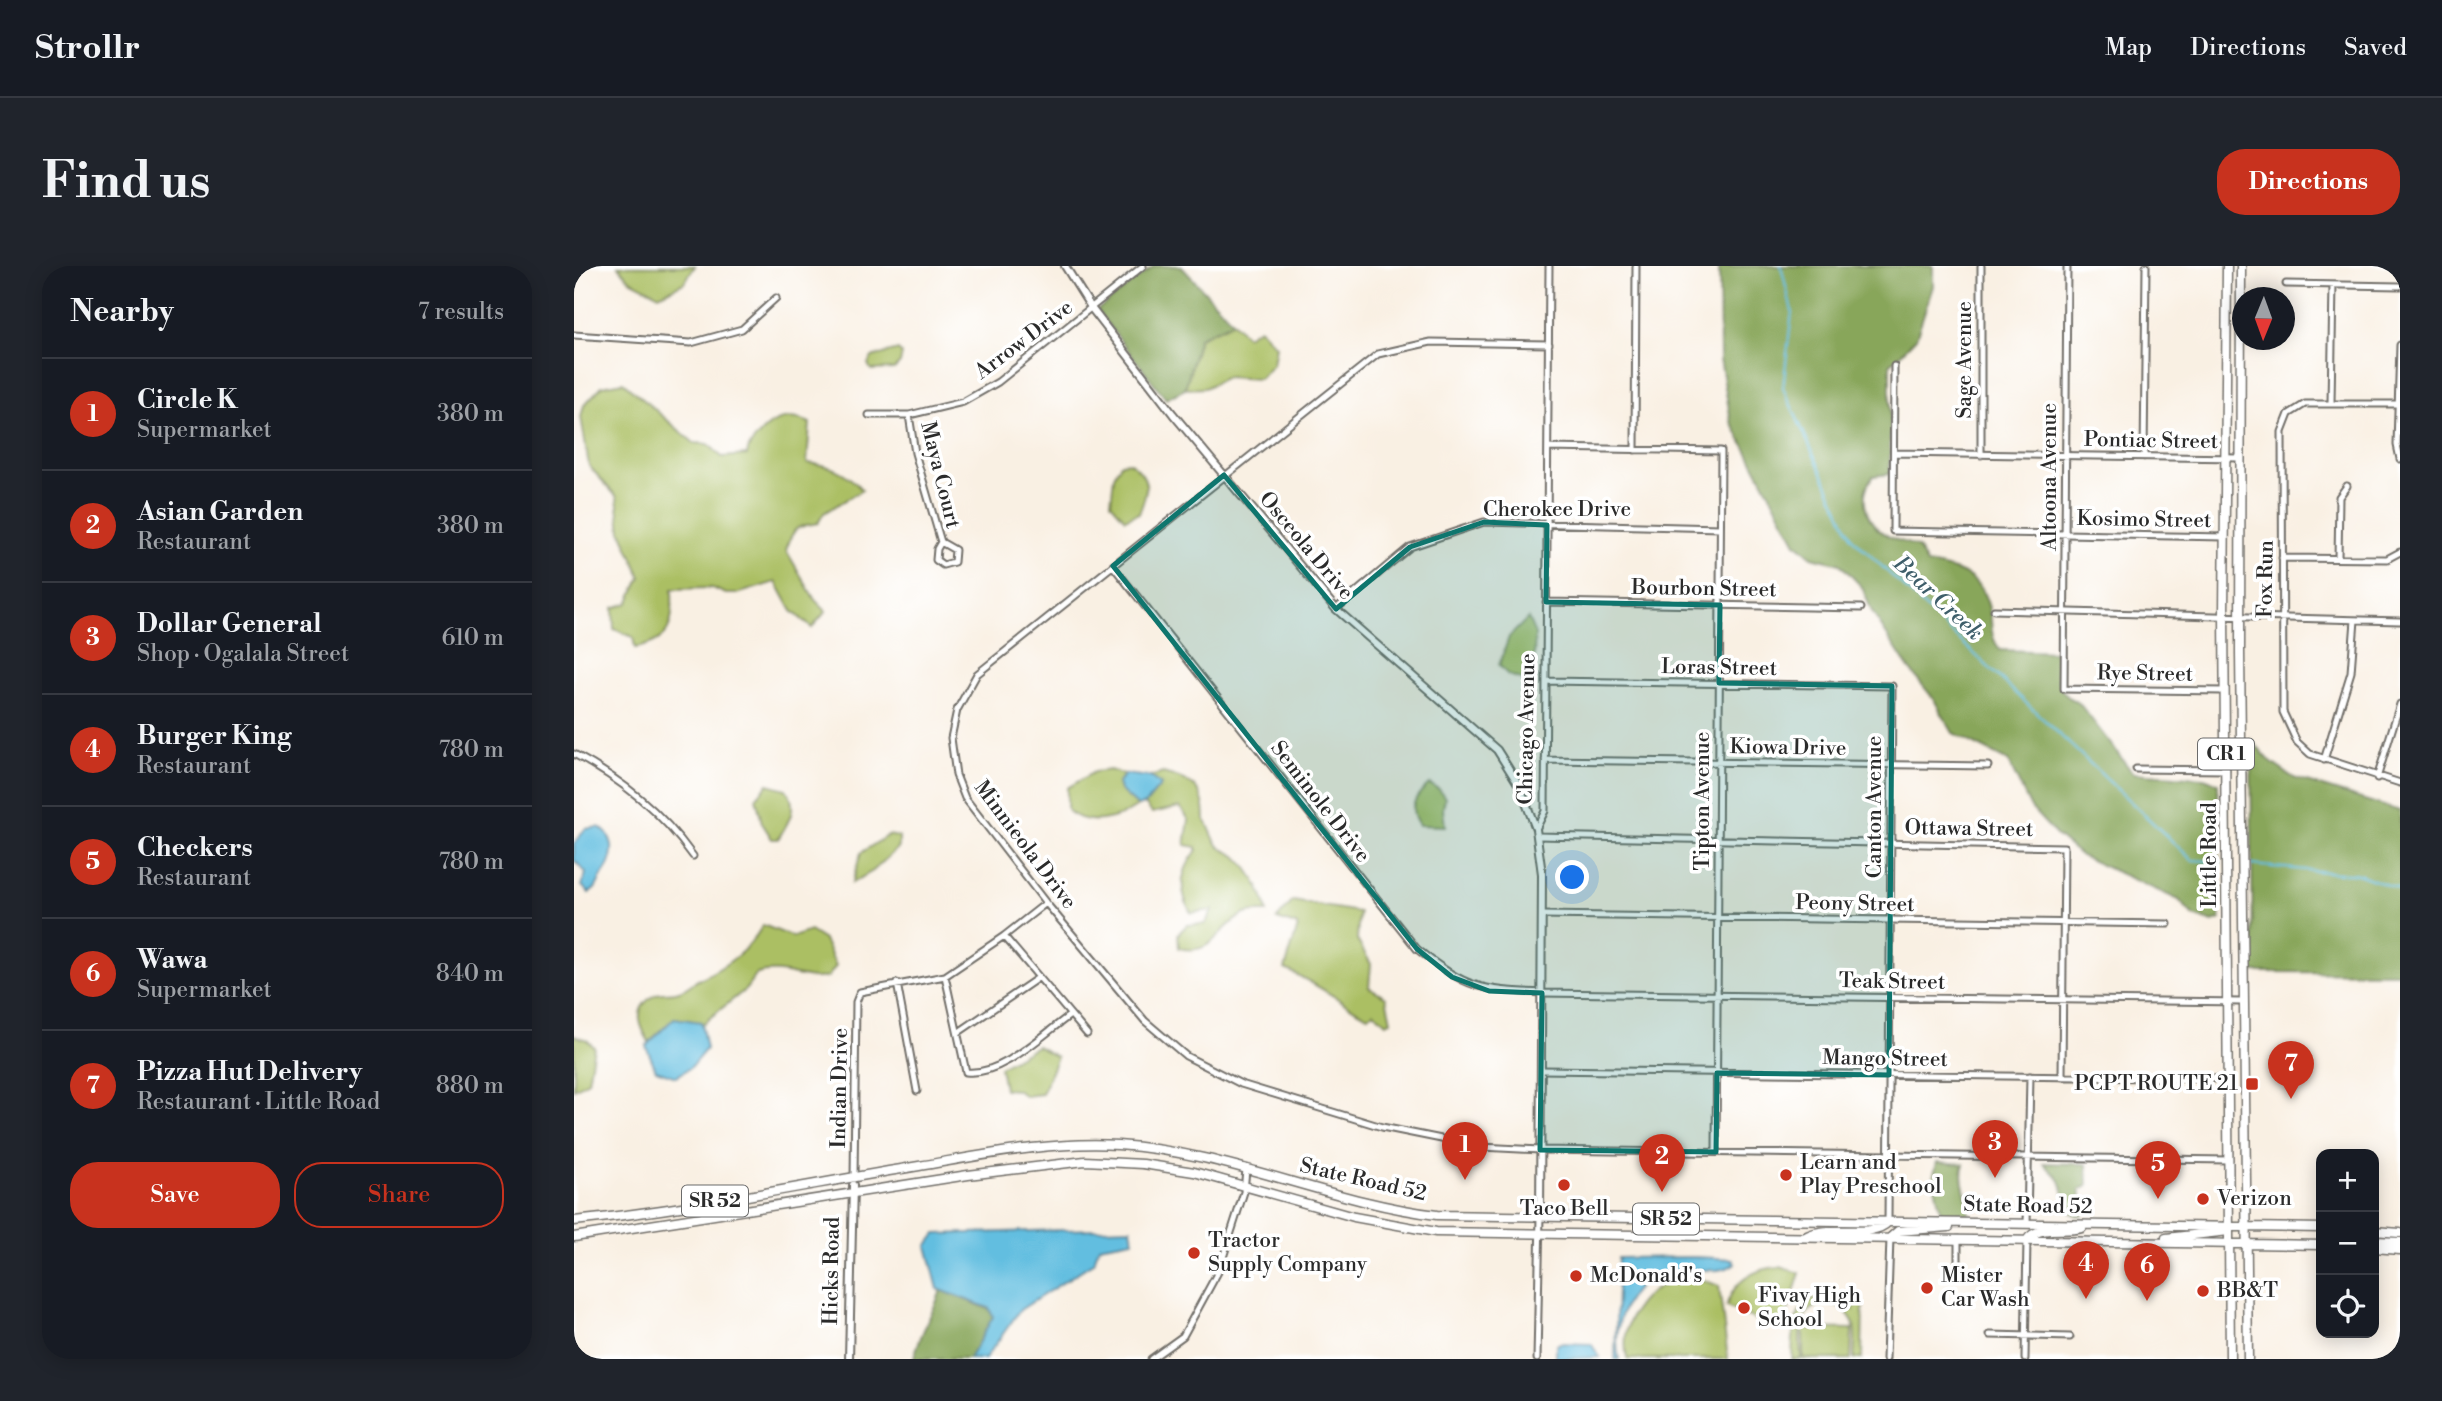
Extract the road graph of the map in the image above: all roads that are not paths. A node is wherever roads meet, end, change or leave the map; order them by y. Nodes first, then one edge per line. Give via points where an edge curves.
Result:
1 (1065, 266) edge
2 (1143, 266) edge
3 (1549, 266) edge
4 (1636, 266) edge
5 (1981, 266) edge
6 (2067, 266) edge
7 (2146, 266) edge
8 (2227, 266) edge
9 (2241, 266) edge
10 (2286, 284) dead end
11 (2333, 285) junction
12 (2400, 286) edge
13 (776, 298) dead end
14 (1092, 309) junction
15 (574, 335) edge
16 (1549, 344) junction
17 (2400, 345) edge
18 (1894, 366) dead end
19 (2331, 403) junction
20 (2398, 404) junction
21 (869, 415) dead end
22 (909, 415) junction
23 (1548, 448) junction
24 (1635, 450) junction
25 (1894, 453) junction
26 (1981, 454) junction
27 (2066, 456) junction
28 (2144, 457) junction
29 (2226, 458) junction
30 (2240, 458) junction
31 (2400, 458) edge
32 (1224, 475) junction
33 (2347, 486) dead end
34 (1547, 525) junction
35 (1720, 528) junction
36 (2065, 534) junction
37 (2225, 537) junction
38 (941, 542) junction
39 (2400, 552) edge
40 (2282, 558) junction
41 (2338, 558) junction
42 (1113, 566) junction
43 (1546, 603) junction
44 (1720, 606) junction
45 (1861, 608) dead end
46 (1336, 610) junction
47 (1994, 610) dead end
48 (2065, 611) junction
49 (2224, 614) junction
50 (2240, 617) junction
51 (2281, 618) junction
52 (2355, 620) junction
53 (2400, 621) edge
54 (1546, 681) junction
55 (1719, 683) junction
56 (1892, 686) joint
57 (2064, 689) joint
58 (2225, 691) junction
59 (2400, 704) edge
60 (574, 754) edge
61 (1545, 760) junction
62 (2325, 760) junction
63 (1719, 763) junction
64 (1891, 765) junction
65 (1989, 766) dead end
66 (2136, 769) dead end
67 (2226, 770) junction
68 (2377, 778) junction
69 (2400, 783) edge
70 (1537, 833) junction
71 (1718, 840) junction
72 (1891, 843) junction
73 (693, 856) dead end
74 (1046, 903) junction
75 (1542, 915) junction
76 (1718, 918) junction
77 (1890, 920) junction
78 (2063, 923) junction
79 (2168, 924) dead end
80 (1004, 936) junction
81 (945, 976) junction
82 (1038, 978) junction
83 (897, 984) junction
84 (1542, 993) junction
85 (1717, 996) junction
86 (1889, 998) junction
87 (2063, 1000) junction
88 (2228, 1002) junction
89 (2242, 1002) junction
90 (1069, 1016) junction
91 (959, 1032) junction
92 (1087, 1034) dead end
93 (1542, 1070) junction
94 (1717, 1073) junction
95 (1889, 1075) junction
96 (2030, 1076) junction
97 (2062, 1077) junction
98 (2228, 1079) junction
99 (917, 1091) dead end
100 (1043, 1146) junction
101 (1541, 1150) junction
102 (1716, 1152) junction
103 (1888, 1155) junction
104 (2028, 1157) junction
105 (2229, 1160) junction
106 (1042, 1164) junction
107 (1246, 1169) junction
108 (853, 1185) junction
109 (1245, 1186) junction
110 (1540, 1216) junction
111 (574, 1221) edge
112 (1888, 1222) junction
113 (1976, 1223) junction
114 (2010, 1224) junction
115 (2027, 1224) junction
116 (2091, 1224) junction
117 (2245, 1226) junction
118 (2316, 1228) edge
119 (2227, 1229) junction
120 (2379, 1231) edge
121 (2400, 1233) edge
122 (1540, 1234) junction
123 (574, 1237) edge
124 (1806, 1237) junction
125 (1890, 1238) junction
126 (1958, 1239) junction
127 (2026, 1240) junction
128 (2154, 1241) junction
129 (2379, 1241) edge
130 (2227, 1242) junction
131 (2246, 1242) junction
132 (2400, 1242) edge
133 (2316, 1245) edge
134 (2379, 1248) edge
135 (2400, 1250) edge
136 (1958, 1270) dead end
137 (1990, 1335) dead end
138 (2025, 1336) junction
139 (2070, 1336) dead end
140 (849, 1359) edge
141 (1151, 1359) edge
142 (1537, 1359) edge
143 (1886, 1359) edge
144 (2025, 1359) edge
145 (2230, 1359) edge
146 (2248, 1359) edge

1 - 14 street, Osceola Drive
2 - 14 street, Arrow Drive
3 - 16 street, Chicago Avenue
4 - 24 street
5 - 26 street, Sage Avenue
6 - 27 street, Altoona Avenue
7 - 28 street
8 - 29 main road, Little Road / CR 1
9 - 30 main road, Little Road / CR 1
10 - 11 street
11 - 12 street
11 - 19 street
13 - 15 street via 743,329 682,345
14 - 22 street, Arrow Drive via 998,382 962,402
14 - 32 street, Osceola Drive
16 - 23 street, Chicago Avenue
16 - 32 street, Minnieola Drive via 1431,342 1378,354
17 - 20 street
18 - 25 street
19 - 20 street, Fox Run
19 - 40 street, Fox Run via 2305,404 2289,414 2282,432
20 - 31 street
21 - 22 street, Arrow Drive
22 - 38 street, Maya Court
23 - 24 street
23 - 34 street, Chicago Avenue
24 - 35 street, Tipton Avenue via 1721,451
25 - 26 street, Pontiac Street
25 - 36 street, Kosimo Street via 1893,531
26 - 27 street, Pontiac Street
27 - 28 street, Pontiac Street
27 - 36 street, Altoona Avenue
28 - 29 street, Pontiac Street
29 - 30 street, Pontiac Street
29 - 37 main road, Little Road / CR 1
30 - 50 main road, Little Road / CR 1
32 - 42 street, Minnieola Drive
32 - 46 street, Osceola Drive
33 - 41 street via 2339,497
34 - 35 street, Cherokee Drive
34 - 43 street, Chicago Avenue
34 - 46 street, Cherokee Drive via 1485,522 1410,547
35 - 44 street, Tipton Avenue
36 - 37 street, Kosimo Street
36 - 48 street, Altoona Avenue
37 - 49 main road, Little Road / CR 1
38 - 38 street, Maya Court via 955,550 950,565 936,560
39 - 41 street via 2388,559
40 - 41 street
40 - 51 street, Fox Run
42 - 74 street, Minnieola Drive via 977,674 957,710 951,738 956,775 965,798
42 - 84 street, Seminole Drive via 1417,949 1452,977 1489,991
43 - 44 street, Bourbon Street
43 - 54 street, Chicago Avenue
44 - 45 street, Bourbon Street
44 - 55 street, Tipton Avenue
46 - 70 street, Osceola Drive via 1497,750 1518,785
47 - 48 street
48 - 49 street
48 - 57 street, Altoona Avenue
49 - 50 street
49 - 58 main road, Little Road / CR 1
50 - 51 street
50 - 89 main road, Little Road / CR 1
51 - 52 street
51 - 62 street, Fox Run via 2283,712 2297,742
52 - 53 street
52 - 62 street via 2351,671
54 - 55 street, Loras Street
54 - 61 street, Chicago Avenue
55 - 56 street, Loras Street
55 - 63 street, Tipton Avenue
56 - 64 street, Canton Avenue
57 - 58 street, Rye Street
58 - 67 main road, Little Road / CR 1
59 - 68 street
60 - 73 street via 648,803
61 - 63 street, Kiowa Drive
61 - 70 street, Chicago Avenue via 1545,811
62 - 68 street, Fox Run
63 - 64 street, Kiowa Drive
63 - 71 street, Tipton Avenue
64 - 65 street, Kiowa Drive
64 - 72 street, Canton Avenue
66 - 67 street
67 - 88 main road, Little Road / CR 1
68 - 69 street, Fox Run
70 - 71 street, Ottawa Street
70 - 75 street, Chicago Avenue
71 - 72 street, Ottawa Street
71 - 76 street, Tipton Avenue
72 - 77 street, Canton Avenue
72 - 78 street, Ottawa Street via 2064,846
74 - 80 street
74 - 101 street, Minnieola Drive via 1145,1021 1186,1056 1241,1084 1382,1128 1481,1147
75 - 76 street, Peony Street
75 - 84 street, Chicago Avenue
76 - 77 street, Peony Street
76 - 85 street, Tipton Avenue
77 - 78 street, Peony Street
77 - 86 street, Canton Avenue
78 - 79 street, Peony Street
78 - 87 street
80 - 81 street
80 - 82 street
81 - 83 street
81 - 91 street
82 - 90 street
82 - 91 street
83 - 99 street
83 - 108 street, Indian Drive via 860,992 856,1002
84 - 85 street, Teak Street
84 - 93 street, Chicago Avenue
85 - 86 street, Teak Street
85 - 94 street, Tipton Avenue
86 - 87 street, Teak Street
86 - 95 street, Canton Avenue
87 - 88 street, Teak Street
87 - 97 street
88 - 89 street, Teak Street
88 - 98 main road, Little Road / CR 1
89 - 117 main road, Little Road / CR 1
90 - 91 street via 1002,1063 974,1073 966,1072
90 - 92 street
93 - 94 street, Mango Street
93 - 101 street, Chicago Avenue
94 - 95 street, Mango Street
94 - 102 street, Tipton Avenue
95 - 96 street, Mango Street
95 - 103 street, Canton Avenue
96 - 97 street, Mango Street
96 - 104 street
97 - 98 street, Mango Street
98 - 105 main road, Little Road / CR 1
100 - 106 main road
100 - 107 main road, State Road 52 / SR 52 via 1144,1147
100 - 108 main road, State Road 52 / SR 52
101 - 102 street, Minnieola Drive
101 - 110 street, Chicago Avenue
102 - 103 street, Minnieola Drive
103 - 104 street, Minnieola Drive
103 - 112 street, Canton Avenue
104 - 105 street, Minnieola Drive
104 - 115 street
105 - 119 main road, Little Road / CR 1
106 - 108 main road, State Road 52 / SR 52
106 - 109 main road, State Road 52 / SR 52 via 1143,1164
107 - 109 street
107 - 110 main road, State Road 52 / SR 52 via 1396,1210
108 - 111 main road, State Road 52 / SR 52
108 - 123 main road, State Road 52 / SR 52
108 - 140 street, Hicks Road
109 - 122 main road, State Road 52 / SR 52 via 1393,1227
109 - 141 street via 1219,1270 1183,1336
110 - 112 main road, State Road 52 / SR 52
110 - 122 street, Chicago Avenue
112 - 113 main road, State Road 52 / SR 52
112 - 124 main road via 1875,1230 1818,1230
113 - 114 main road, State Road 52 / SR 52
113 - 125 main road via 1898,1231
114 - 115 main road, State Road 52 / SR 52
114 - 127 main road
115 - 116 main road, State Road 52 / SR 52
116 - 119 main road, State Road 52 / SR 52
116 - 127 main road via 2031,1234
117 - 118 main road, State Road 52 / SR 52
117 - 119 main road, State Road 52 / SR 52
117 - 131 main road, Little Road / CR 1
119 - 128 main road
119 - 130 main road, Little Road / CR 1
120 - 121 main road
122 - 124 main road, State Road 52 / SR 52
122 - 142 street, Chicago Avenue
124 - 125 main road, State Road 52 / SR 52
125 - 126 main road, State Road 52 / SR 52
125 - 143 street
126 - 127 main road, State Road 52 / SR 52
126 - 136 street
127 - 128 main road, State Road 52 / SR 52
127 - 138 street
128 - 130 main road, State Road 52 / SR 52
129 - 132 main road
130 - 131 main road, State Road 52 / SR 52
130 - 145 main road, Little Road / CR 1
131 - 133 main road, State Road 52 / SR 52
131 - 146 main road, Little Road / CR 1
134 - 135 main road
137 - 138 street
138 - 139 street
138 - 144 street

